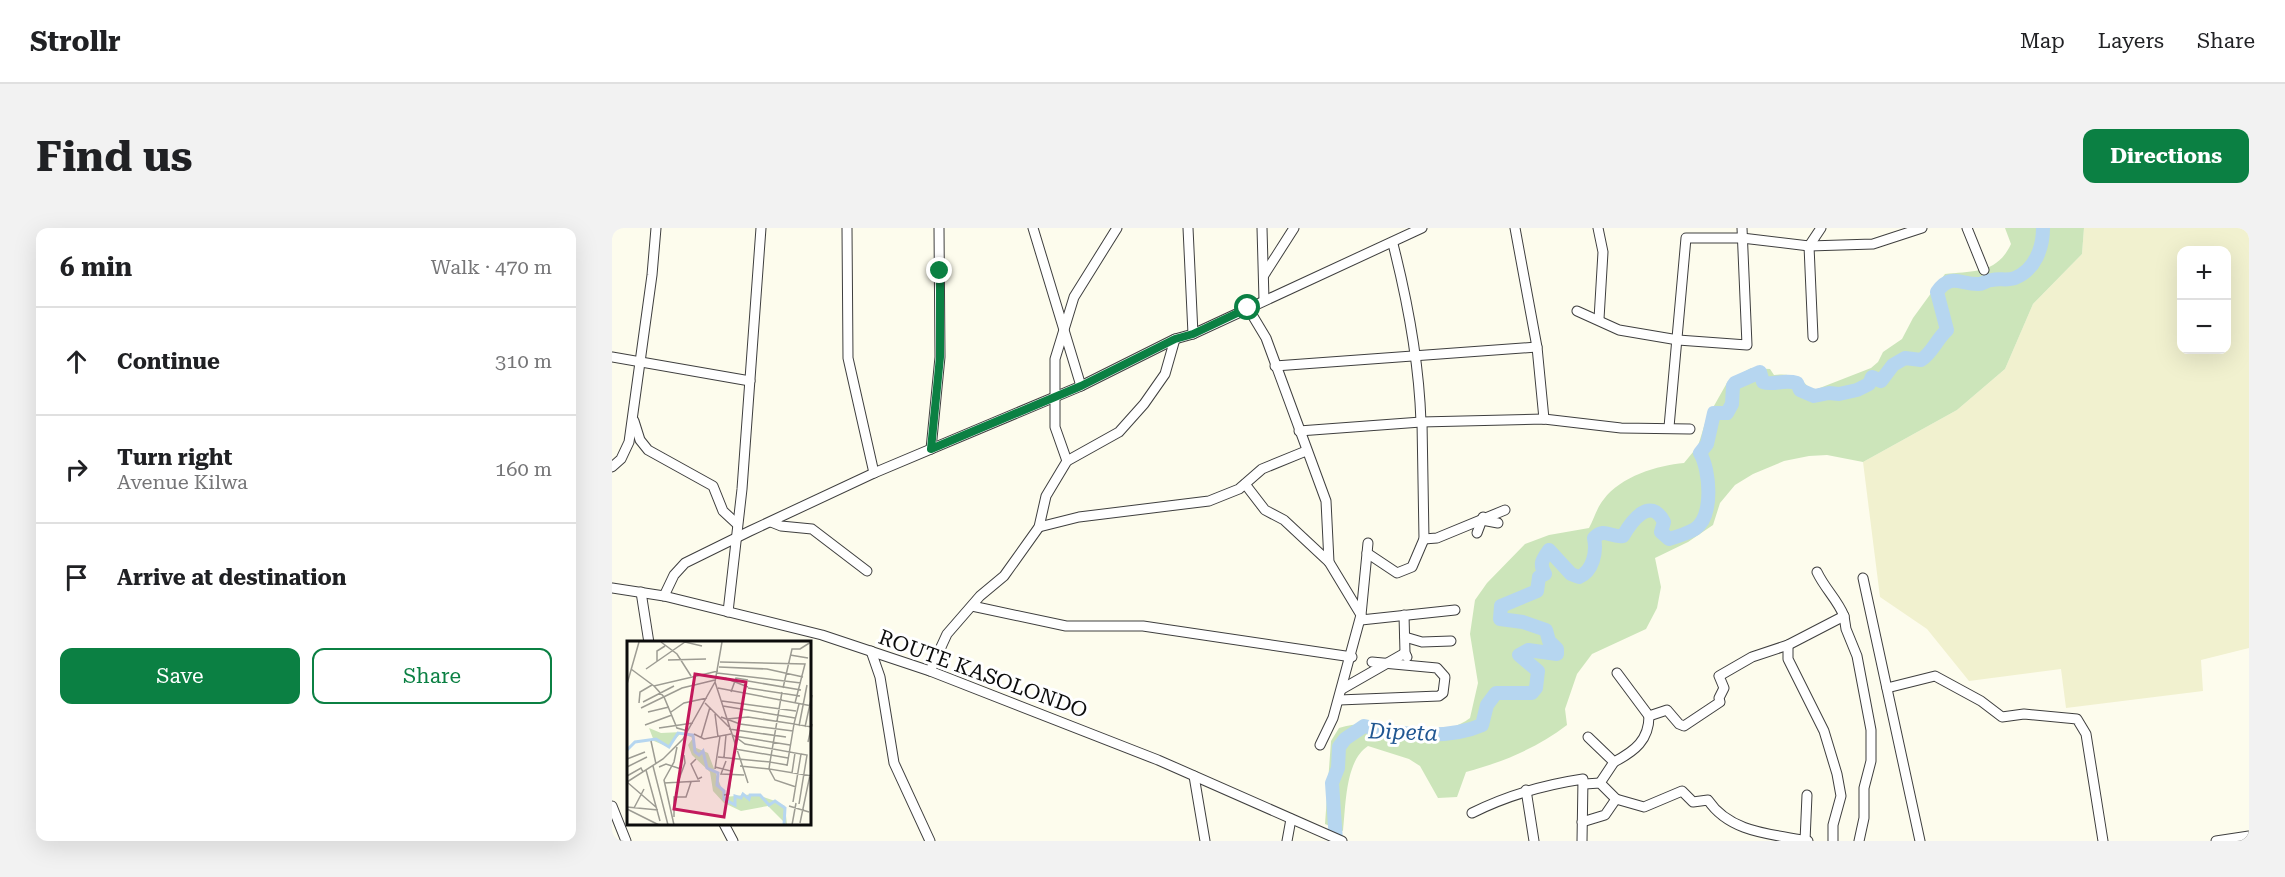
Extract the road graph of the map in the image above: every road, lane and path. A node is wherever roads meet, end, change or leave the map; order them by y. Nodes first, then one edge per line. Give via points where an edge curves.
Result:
1 (656, 228) edge
2 (761, 228) edge
3 (847, 228) edge
4 (939, 228) edge
5 (1033, 228) edge
6 (1116, 228) edge
7 (1188, 228) edge
8 (1262, 228) edge
9 (1294, 228) edge
10 (1422, 228) edge
11 (1515, 228) edge
12 (1598, 228) edge
13 (1742, 228) edge
14 (1821, 228) edge
15 (1922, 228) edge
16 (1967, 228) edge
17 (1742, 238) junction
18 (1393, 244) junction
19 (1809, 246) junction
20 (1984, 270) dead end
21 (1264, 275) junction
22 (1264, 300) junction
23 (1248, 308) junction
24 (1577, 311) dead end
25 (1599, 319) junction
26 (1063, 327) junction
27 (1193, 334) junction
28 (1813, 337) dead end
29 (1175, 339) junction
30 (1678, 340) junction
31 (1537, 347) junction
32 (1416, 355) junction
33 (612, 357) edge
34 (640, 363) junction
35 (1275, 366) junction
36 (750, 381) junction
37 (1081, 386) junction
38 (1055, 397) junction
39 (633, 418) junction
40 (1544, 419) junction
41 (1421, 422) junction
42 (1669, 427) junction
43 (1690, 429) dead end
44 (1299, 431) junction
45 (931, 449) junction
46 (1306, 452) junction
47 (1067, 461) junction
48 (612, 467) edge
49 (874, 473) junction
50 (1245, 484) junction
51 (1505, 510) dead end
52 (1482, 519) junction
53 (771, 522) junction
54 (1498, 523) dead end
55 (737, 524) junction
56 (1040, 527) junction
57 (1477, 533) dead end
58 (735, 539) junction
59 (1424, 539) junction
60 (1329, 562) junction
61 (867, 571) dead end
62 (1817, 572) dead end
63 (1863, 578) dead end
64 (614, 590) edge
65 (641, 592) junction
66 (664, 596) junction
67 (972, 606) junction
68 (1455, 610) dead end
69 (728, 612) junction
70 (1404, 615) junction
71 (1845, 616) junction
72 (1361, 617) junction
73 (1405, 638) junction
74 (649, 641) edge
75 (1450, 641) dead end
76 (1788, 645) junction
77 (871, 651) junction
78 (1405, 653) junction
79 (1352, 657) junction
80 (1372, 662) dead end
81 (1391, 663) junction
82 (1413, 666) junction
83 (930, 671) junction
84 (1617, 673) dead end
85 (1887, 688) junction
86 (1342, 689) junction
87 (1339, 700) junction
88 (1649, 716) junction
89 (1588, 738) dead end
90 (1320, 745) dead end
91 (1614, 762) junction
92 (1194, 776) junction
93 (1600, 783) junction
94 (1585, 784) junction
95 (1526, 790) junction
96 (1807, 795) dead end
97 (1616, 799) junction
98 (612, 806) edge
99 (1472, 813) dead end
100 (1291, 819) junction
101 (1582, 822) junction
102 (725, 826) edge
103 (2249, 836) edge
104 (1759, 837) edge
105 (626, 841) edge
106 (734, 841) edge
107 (930, 841) edge
108 (1205, 841) edge
109 (1287, 841) edge
110 (1342, 841) edge
111 (1534, 841) edge
112 (1582, 841) edge
113 (1806, 841) edge
114 (1833, 841) edge
115 (1859, 841) edge
116 (1920, 841) edge
117 (2103, 841) edge
118 (2216, 841) edge

1 - 34 street
2 - 36 street
3 - 49 street via 848,358
4 - 45 street via 940,357
5 - 26 street
6 - 26 street via 1074,297
7 - 27 street
8 - 21 street
9 - 21 street
10 - 18 street
11 - 31 street
12 - 25 street via 1604,252
13 - 17 street
14 - 19 street
15 - 19 street via 1873,244
16 - 20 street
17 - 19 street
17 - 30 street via 1686,238
17 - 30 street via 1747,345
18 - 22 street
18 - 32 street
19 - 28 street
21 - 22 street
22 - 23 street
23 - 27 street
23 - 35 street via 1266,339
24 - 25 street
25 - 30 street via 1619,330
26 - 37 street
26 - 38 street via 1055,359
27 - 29 street
29 - 37 street
29 - 47 street via 1165,374 1126,425
30 - 42 street
31 - 32 street
31 - 40 street
32 - 35 street
32 - 41 street
33 - 34 street
34 - 36 street
34 - 39 street
35 - 44 street
36 - 55 street
37 - 38 street
38 - 45 street
38 - 47 street via 1057,438
39 - 48 street via 629,442
39 - 55 street via 648,450 713,486 723,511
40 - 41 street
40 - 42 street via 1620,428
41 - 44 street
41 - 59 street
42 - 43 street
44 - 46 street
45 - 49 street
46 - 50 street via 1262,469
46 - 60 street via 1326,501
47 - 56 street via 1046,496
49 - 53 street
50 - 56 street via 1209,501 1079,517
50 - 60 street via 1265,510 1284,520
51 - 52 street
52 - 54 street
52 - 57 street
52 - 59 street via 1437,538
53 - 58 street
53 - 61 street via 812,529
55 - 58 street
56 - 67 street via 1004,576
58 - 66 street via 685,563
58 - 69 street
59 - 72 street via 1412,567 1397,573 1368,548
60 - 72 street
62 - 71 street
63 - 85 street
64 - 65 street, ROUTE KASOLONDO
65 - 66 street, ROUTE KASOLONDO
65 - 74 street
66 - 69 street, ROUTE KASOLONDO
67 - 79 street via 1066,626 1143,626
67 - 83 street via 947,634
68 - 70 street
69 - 77 street, ROUTE KASOLONDO
70 - 72 street
70 - 73 street
71 - 76 street
71 - 115 street via 1871,730 1871,760
72 - 79 street
73 - 75 street
73 - 78 street
76 - 88 street via 1752,657 1719,676 1724,688 1720,702 1684,726 1667,710
76 - 114 street via 1788,659 1824,731 1837,774 1840,796
77 - 83 street, ROUTE KASOLONDO
77 - 107 street via 880,677 894,763
78 - 81 street
78 - 82 street
79 - 86 street
80 - 81 street
81 - 82 street
81 - 86 street
82 - 87 street via 1437,668 1445,677 1443,693
83 - 92 street, ROUTE KASOLONDO
84 - 88 street
85 - 116 street
85 - 117 street via 1935,676 2002,717 2024,714 2077,719 2086,734
86 - 87 street
87 - 90 street
88 - 91 street via 1644,741 1631,754
89 - 91 street
91 - 93 street
92 - 100 street, ROUTE KASOLONDO
92 - 108 street
93 - 94 street
93 - 97 street
94 - 95 street via 1583,779
94 - 101 street
95 - 99 street
95 - 111 street
96 - 113 street
97 - 101 street via 1605,815
97 - 104 street via 1644,807 1682,791 1693,802 1708,800 1716,812
98 - 105 street
100 - 109 street
100 - 110 street, ROUTE KASOLONDO
101 - 112 street
102 - 106 street
103 - 118 street
104 - 113 street

